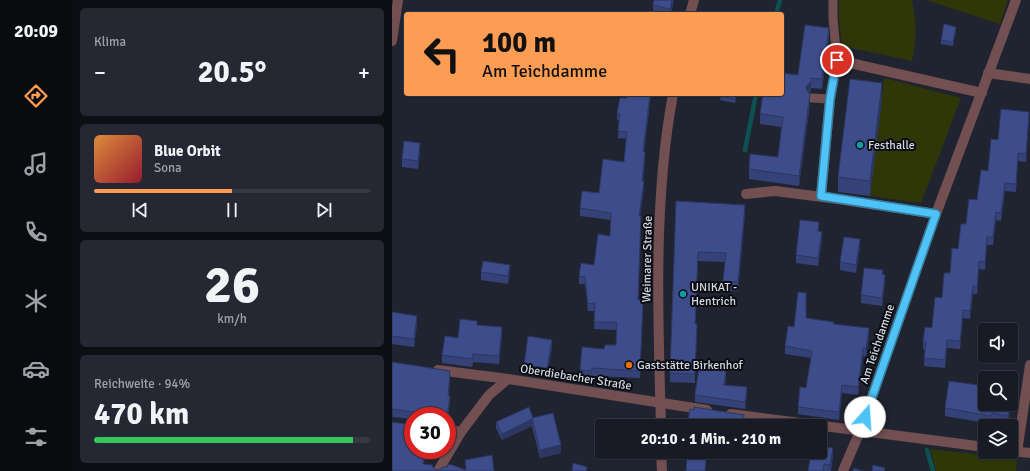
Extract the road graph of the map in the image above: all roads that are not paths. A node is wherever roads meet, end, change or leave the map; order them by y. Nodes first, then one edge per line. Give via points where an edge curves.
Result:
1 (398, 0) edge
2 (694, 0) edge
3 (833, 0) edge
4 (1016, 0) edge
5 (691, 12) edge
6 (392, 41) edge
7 (837, 60) junction
8 (988, 73) junction
9 (1030, 79) edge
10 (982, 93) junction
11 (673, 96) edge
12 (812, 98) dead end
13 (830, 99) junction
14 (746, 194) dead end
15 (821, 196) junction
16 (936, 214) junction
17 (1030, 365) edge
18 (431, 369) edge
19 (508, 379) junction
20 (660, 404) junction
21 (661, 419) edge
22 (1018, 430) edge
23 (456, 431) edge
24 (860, 431) junction
25 (461, 432) junction
26 (978, 446) edge
27 (1018, 452) edge
28 (1030, 453) edge
29 (662, 459) edge
30 (438, 471) edge
31 (662, 471) edge
32 (843, 471) edge

1 - 6 street
2 - 5 street
3 - 7 lane
4 - 8 street, Am Teichdamme
7 - 10 street
7 - 13 street
8 - 9 street
8 - 10 street, Am Teichdamme
10 - 16 street, Am Teichdamme
11 - 20 street, Weimarer Straße via 661,190 659,238
12 - 13 lane
13 - 15 street
14 - 15 street via 775,191
15 - 16 street
16 - 24 street, Am Teichdamme
17 - 22 street
18 - 19 street
19 - 20 street, Oberdiebacher Straße
19 - 25 street, Oberdiebacher Straße via 489,395
20 - 21 street, Weimarer Straße
20 - 24 street, Oberdiebacher Straße
23 - 25 street
24 - 26 street
24 - 32 street, Am Teichdamme
25 - 30 street, Oberdiebacher Straße
27 - 28 street
29 - 31 street

